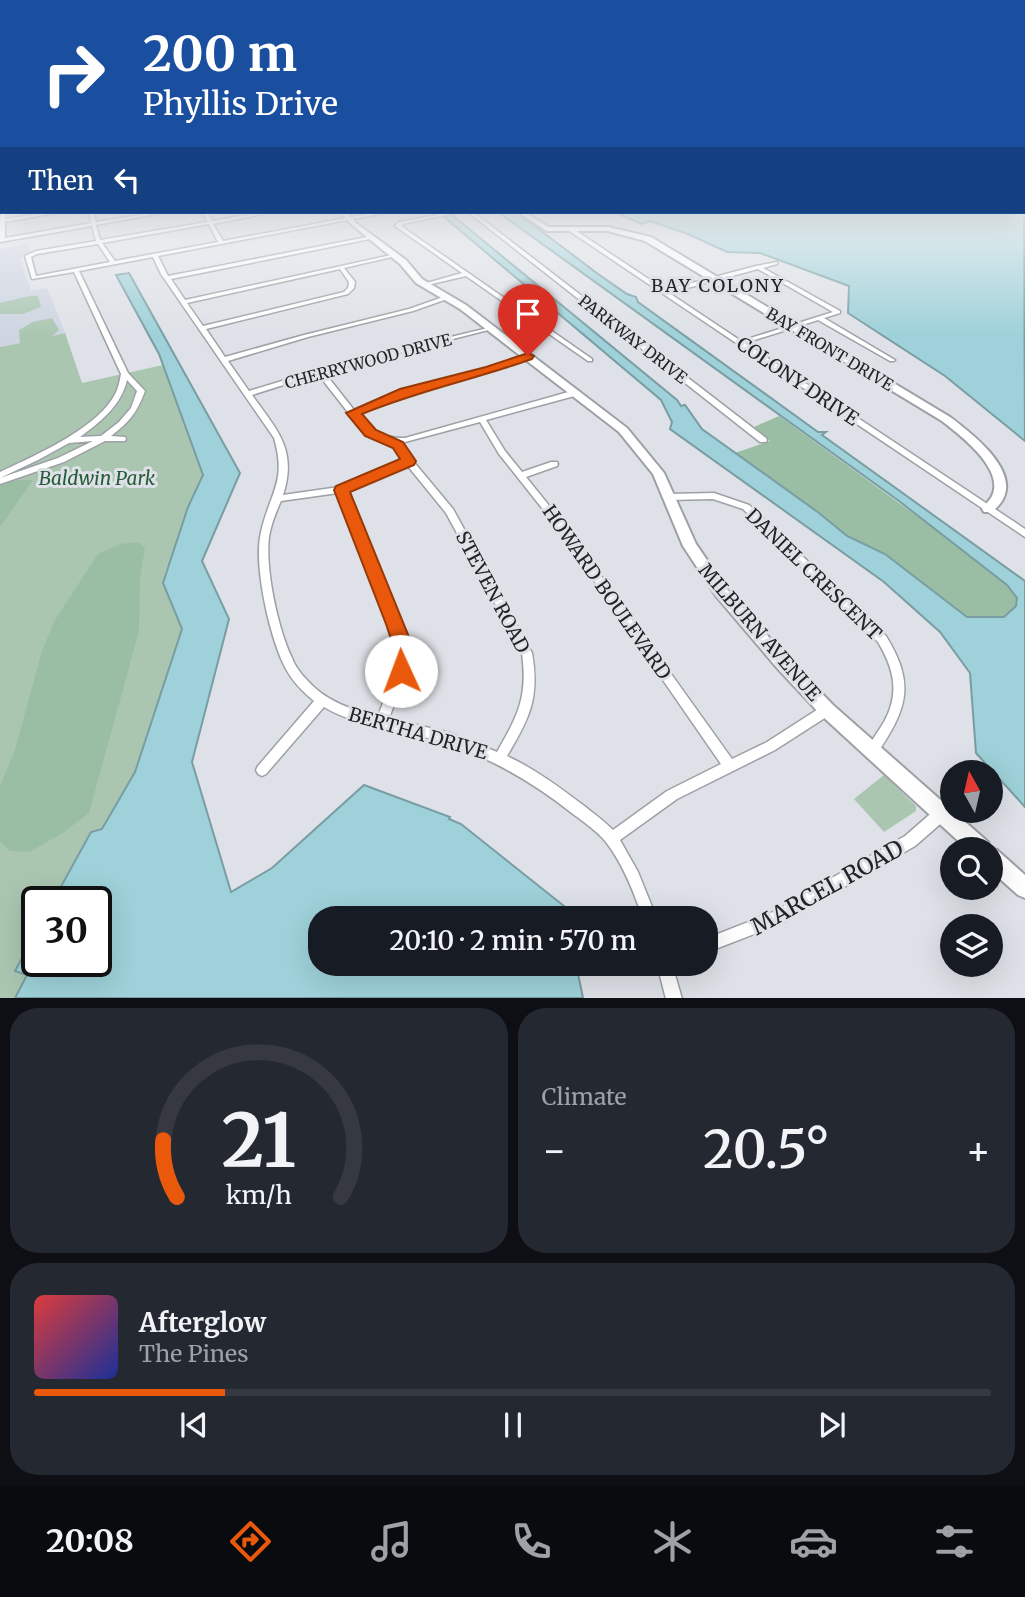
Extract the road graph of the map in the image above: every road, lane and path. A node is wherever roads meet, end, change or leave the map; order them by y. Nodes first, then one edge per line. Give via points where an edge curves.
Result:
1 (91, 244) edge
2 (100, 244) edge
3 (218, 244) edge
4 (338, 244) edge
5 (379, 244) edge
6 (423, 244) edge
7 (511, 244) edge
8 (592, 244) edge
9 (657, 244) edge
10 (155, 255) junction
11 (394, 255) junction
12 (113, 263) junction
13 (775, 263) dead end
14 (341, 267) junction
15 (758, 267) junction
16 (76, 270) junction
17 (466, 274) junction
18 (168, 278) junction
19 (714, 279) junction
20 (425, 285) junction
21 (665, 292) junction
22 (445, 298) junction
23 (184, 302) junction
24 (819, 318) junction
25 (792, 326) junction
26 (202, 328) junction
27 (490, 328) junction
28 (740, 343) junction
29 (528, 356) junction
30 (223, 360) junction
31 (590, 360) dead end
32 (892, 360) dead end
33 (320, 372) junction
34 (125, 374) junction
35 (575, 393) junction
36 (247, 394) junction
37 (116, 399) junction
38 (139, 400) junction
39 (353, 413) junction
40 (482, 419) junction
41 (102, 438) junction
42 (122, 439) dead end
43 (763, 440) dead end
44 (392, 441) junction
45 (67, 442) junction
46 (408, 461) junction
47 (554, 464) dead end
48 (0, 475) edge
49 (522, 475) junction
50 (0, 481) edge
51 (341, 490) junction
52 (278, 498) junction
53 (669, 498) junction
54 (988, 509) junction
55 (1025, 534) edge
56 (321, 702) junction
57 (827, 710) junction
58 (382, 722) junction
59 (872, 751) junction
60 (500, 758) junction
61 (729, 766) junction
62 (262, 770) dead end
63 (940, 812) edge
64 (940, 816) edge
65 (952, 823) edge
66 (968, 837) edge
67 (611, 839) junction
68 (1003, 869) edge
69 (1025, 888) edge
70 (646, 906) edge
71 (718, 941) edge
72 (667, 976) edge
73 (674, 998) edge

1 - 16 street via 28,256 34,278
2 - 12 street
3 - 10 street
4 - 18 street
5 - 11 main road, MILBURN AVENUE
6 - 17 street
7 - 43 street, PARKWAY DRIVE
8 - 21 street, COLONY DRIVE
9 - 19 street, BAY FRONT DRIVE
10 - 12 street
10 - 18 street, BERTHA DRIVE
11 - 14 street
11 - 20 main road, MILBURN AVENUE
12 - 16 street
13 - 15 street
14 - 23 street
14 - 26 street via 352,282 346,293
15 - 19 street
15 - 24 street via 838,312
16 - 34 street
17 - 20 street
17 - 31 street
18 - 23 street, BERTHA DRIVE
19 - 21 street
19 - 25 street, BAY FRONT DRIVE
20 - 22 main road, MILBURN AVENUE
21 - 28 street, COLONY DRIVE
22 - 27 main road, MILBURN AVENUE
22 - 30 street
23 - 26 street, BERTHA DRIVE
24 - 25 street
24 - 32 street
25 - 28 street
25 - 54 street, BAY FRONT DRIVE via 980,443 1005,474 1009,488 1004,500
26 - 30 street, BERTHA DRIVE
27 - 29 main road, MILBURN AVENUE
27 - 33 street, CHERRYWOOD DRIVE
28 - 54 street, COLONY DRIVE
29 - 35 main road, MILBURN AVENUE
29 - 39 street via 404,392
30 - 36 street, BERTHA DRIVE
33 - 36 street, CHERRYWOOD DRIVE
33 - 39 street
34 - 37 street
34 - 38 street via 141,391
35 - 40 street
35 - 53 main road, MILBURN AVENUE via 634,441 658,473
36 - 52 street, BERTHA DRIVE via 284,454 286,471
37 - 38 street
37 - 45 street
38 - 41 street
39 - 44 street via 370,433
40 - 44 street
40 - 49 street, HOWARD BOULEVARD
41 - 42 street
41 - 45 street
41 - 50 street via 67,458
44 - 46 street, STEVEN ROAD
45 - 48 street
46 - 51 street
46 - 60 street, STEVEN ROAD via 450,511 527,653 530,698
47 - 49 street
49 - 61 street, HOWARD BOULEVARD
51 - 52 street
51 - 58 street via 402,642 401,671
52 - 56 street, BERTHA DRIVE via 265,535 265,573 289,666
53 - 57 main road, MILBURN AVENUE via 705,573
53 - 59 street, DANIEL CRESCENT via 714,496 746,507 882,639 898,666 900,692 894,718
54 - 55 street, COLONY DRIVE
56 - 58 street, BERTHA DRIVE
56 - 62 street
57 - 59 main road, MILBURN AVENUE
57 - 61 street
58 - 60 street, BERTHA DRIVE via 461,742
59 - 63 main road, MILBURN AVENUE
60 - 67 street, BERTHA DRIVE via 556,790
61 - 67 street via 672,795
64 - 71 street, MARCEL ROAD via 910,841 775,919
65 - 66 main road, MILBURN AVENUE
67 - 70 street, BERTHA DRIVE
68 - 69 main road
72 - 73 street

